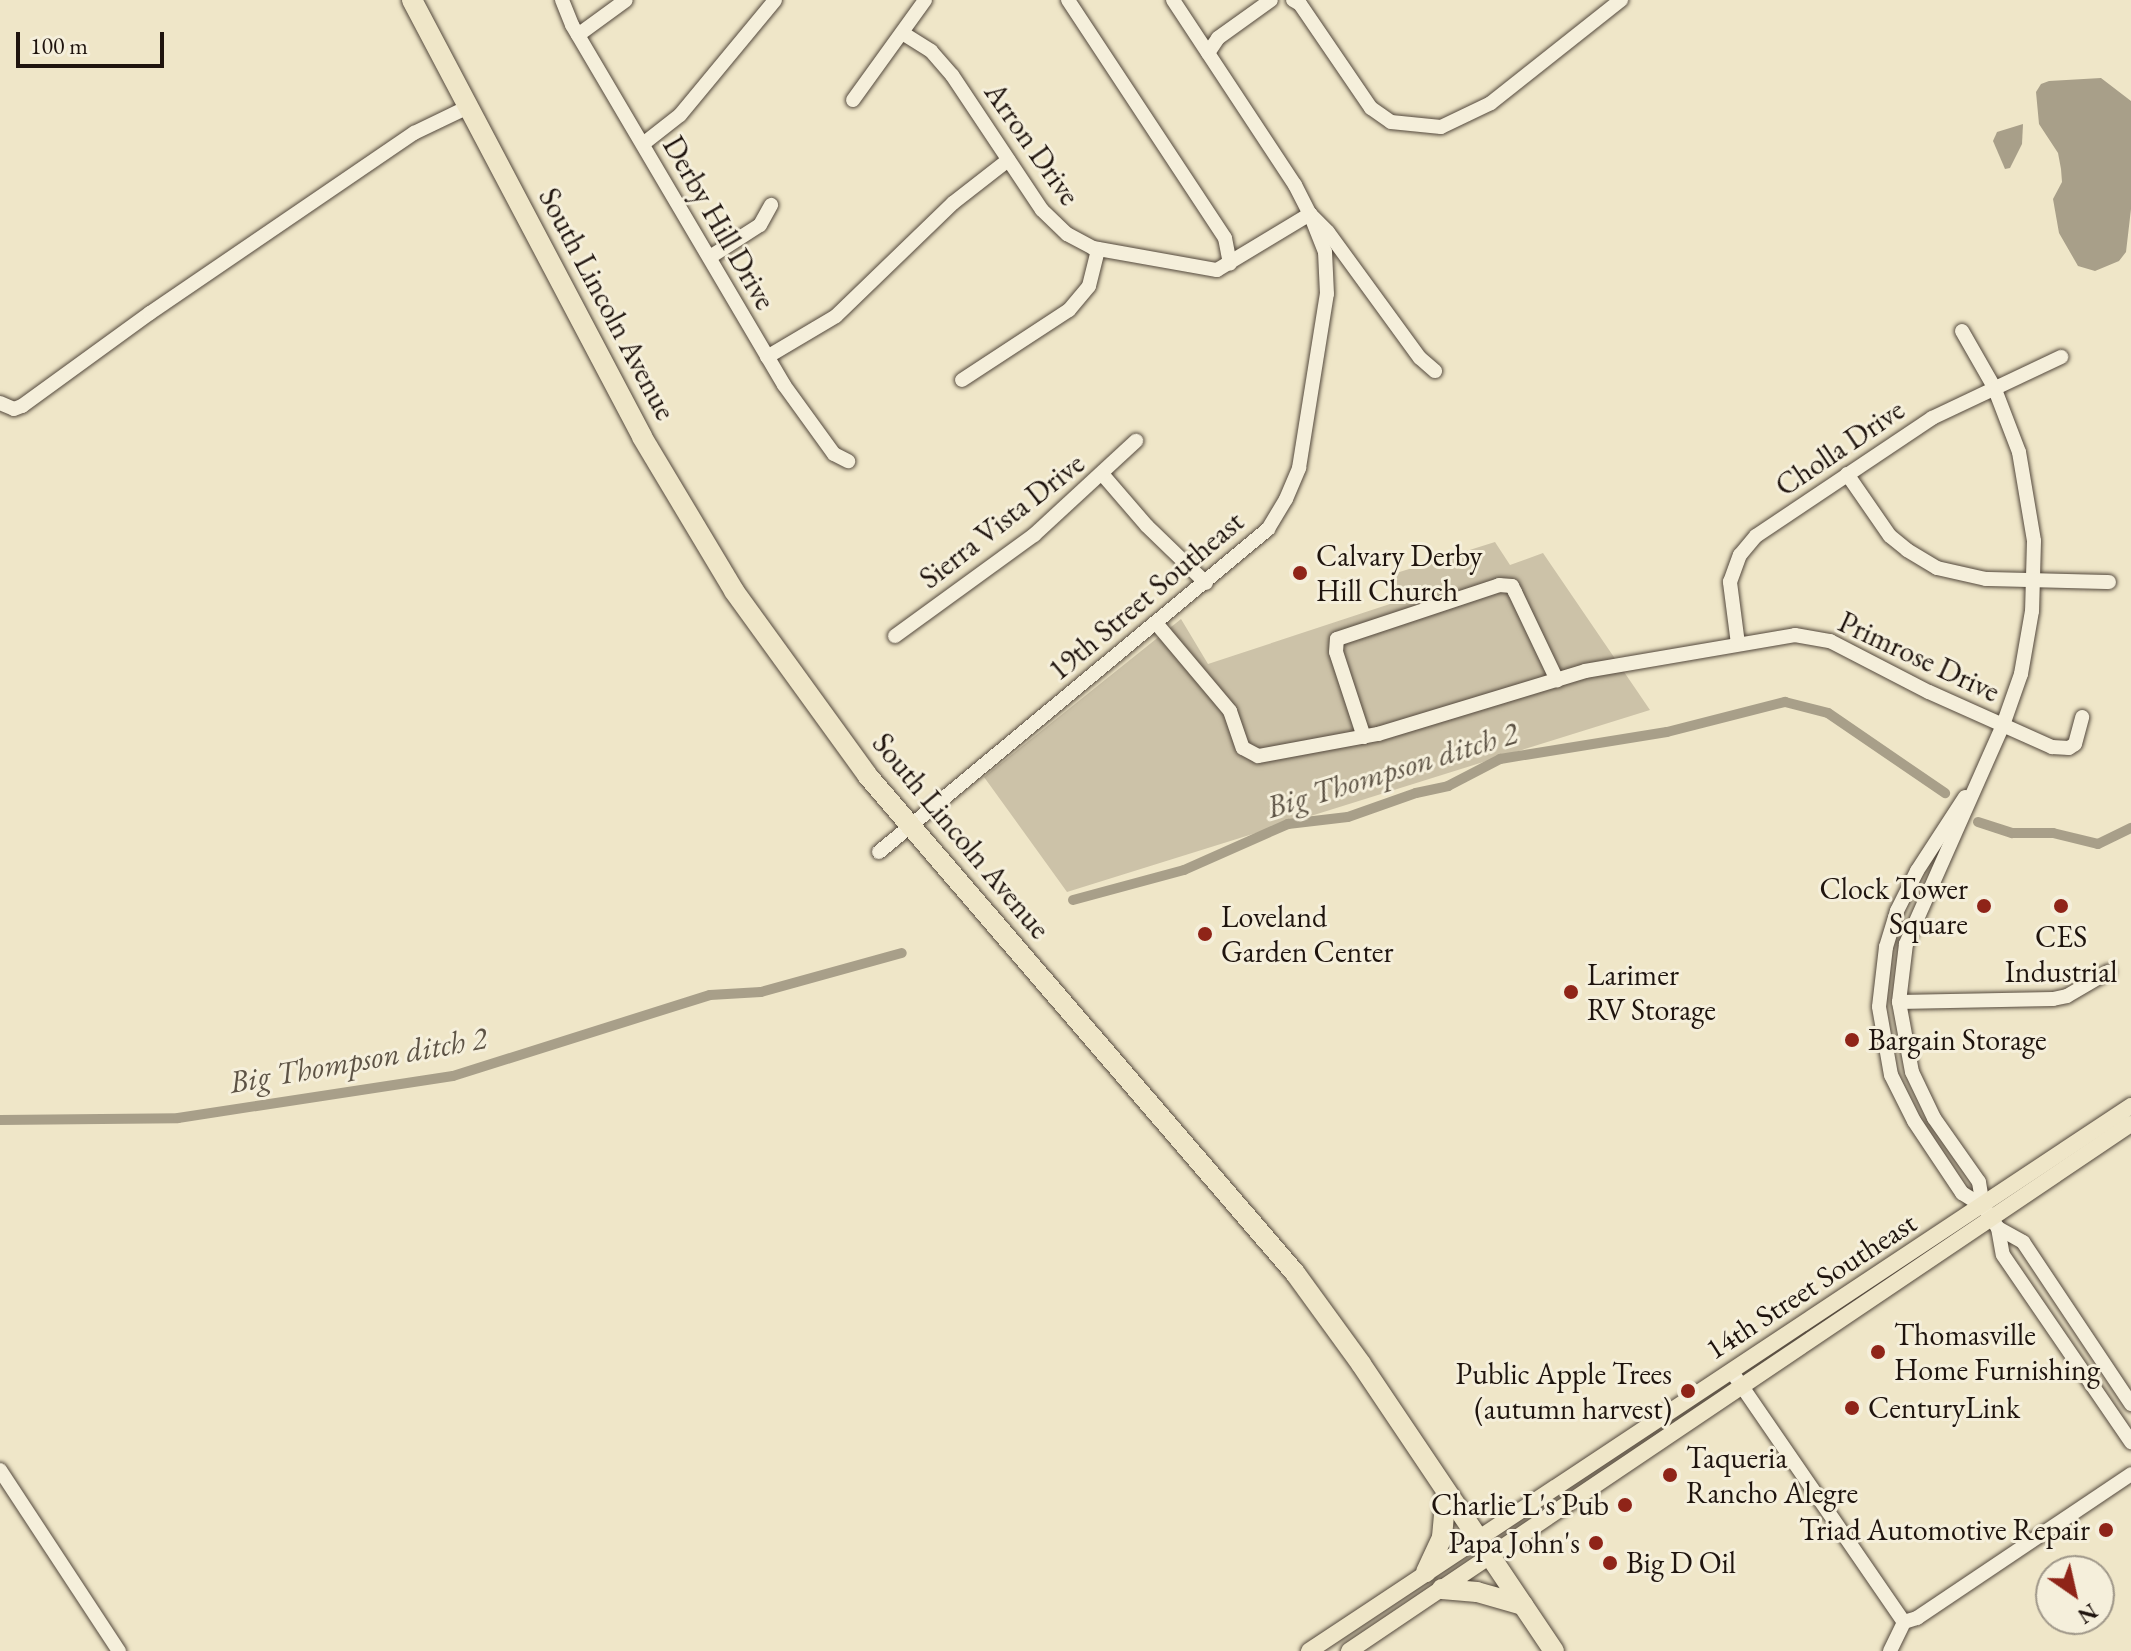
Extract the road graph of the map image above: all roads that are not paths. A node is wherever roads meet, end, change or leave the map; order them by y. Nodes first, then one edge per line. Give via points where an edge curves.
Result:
1 (412, 0) edge
2 (562, 0) edge
3 (626, 0) edge
4 (775, 0) edge
5 (925, 0) edge
6 (1068, 0) edge
7 (1173, 0) edge
8 (1271, 0) edge
9 (1293, 0) edge
10 (1621, 0) edge
11 (904, 34) junction
12 (578, 35) junction
13 (1208, 53) junction
14 (853, 100) dead end
15 (470, 106) junction
16 (643, 144) junction
17 (1008, 160) junction
18 (771, 205) dead end
19 (1310, 214) junction
20 (1098, 249) junction
21 (710, 257) junction
22 (1230, 264) junction
23 (1962, 331) dead end
24 (767, 357) junction
25 (2061, 357) dead end
26 (1435, 371) dead end
27 (962, 380) dead end
28 (1994, 387) junction
29 (0, 403) edge
30 (1136, 441) dead end
31 (848, 461) dead end
32 (1847, 474) junction
33 (1103, 475) junction
34 (2034, 580) junction
35 (2109, 582) dead end
36 (1206, 583) junction
37 (1156, 623) junction
38 (895, 636) dead end
39 (1738, 644) junction
40 (1557, 680) junction
41 (2082, 717) dead end
42 (2003, 725) junction
43 (1364, 737) junction
44 (1973, 787) junction
45 (910, 826) junction
46 (879, 852) dead end
47 (2108, 972) dead end
48 (1899, 1002) junction
49 (2131, 1106) edge
50 (2131, 1124) edge
51 (1991, 1218) junction
52 (1732, 1372) junction
53 (1743, 1386) junction
54 (2131, 1404) edge
55 (2131, 1442) edge
56 (0, 1470) edge
57 (2131, 1474) edge
58 (1446, 1493) junction
59 (1484, 1548) junction
60 (1426, 1572) junction
61 (1442, 1589) junction
62 (1523, 1605) junction
63 (1904, 1622) junction
64 (119, 1651) edge
65 (1309, 1651) edge
66 (1349, 1651) edge
67 (1554, 1651) edge
68 (1890, 1651) edge

1 - 15 highway, South Lincoln Avenue
2 - 12 street, Derby Hill Drive
3 - 12 street
4 - 16 street via 680,115
5 - 11 street
6 - 22 street via 1225,238
7 - 13 street
8 - 13 street via 1218,38
9 - 10 street via 1371,108 1391,122 1441,127 1491,103
11 - 14 street
11 - 17 street, Arron Drive via 942,62
12 - 16 street, Derby Hill Drive
13 - 19 street
15 - 29 street via 413,134 22,406 14,409
15 - 45 highway, South Lincoln Avenue via 681,506 826,722
16 - 21 street, Derby Hill Drive
17 - 20 street, Arron Drive via 1049,218
17 - 24 street via 953,203 836,316
18 - 21 street via 760,225
19 - 22 street, Arron Drive
19 - 26 street
19 - 36 street, 19th Street Southeast via 1325,252 1327,294 1299,468 1268,529
20 - 22 street, Arron Drive via 1197,269
20 - 27 street via 1089,286 1069,310
21 - 24 street, Derby Hill Drive
23 - 28 street
24 - 31 street, Derby Hill Drive via 834,454
25 - 28 street, Cholla Drive
28 - 32 street, Cholla Drive via 1932,418
28 - 34 street via 2024,472
30 - 33 street, Sierra Vista Drive
32 - 34 street via 1890,536 1927,563 1975,578
32 - 39 street, Cholla Drive via 1756,536 1740,555 1729,590
33 - 36 street
33 - 38 street, Sierra Vista Drive via 1034,535
34 - 35 street
34 - 42 street via 2021,674
36 - 37 street, 19th Street Southeast
37 - 43 street, Primrose Drive via 1230,711 1243,748 1252,755
37 - 45 street, 19th Street Southeast
39 - 40 street, Primrose Drive
39 - 42 street, Primrose Drive via 1795,635 1821,638
40 - 43 street, Primrose Drive
40 - 43 street via 1512,586 1499,585 1337,639 1336,652
41 - 42 street, Primrose Drive via 2079,737 2069,748 2052,747
42 - 44 street
44 - 48 street via 1906,944
44 - 51 street via 1897,911 1882,963 1879,1007 1891,1075 1904,1104 1962,1193
45 - 46 street, 19th Street Southeast
45 - 58 highway, South Lincoln Avenue via 1275,1248 1361,1364
47 - 48 street via 2053,999
48 - 51 street via 1917,1086 1979,1182
49 - 51 main road
50 - 51 main road
51 - 52 main road, 14th Street Southeast
51 - 53 main road, 14th Street Southeast
51 - 54 street via 2023,1242
51 - 55 street via 2003,1255
52 - 53 street
52 - 59 main road, 14th Street Southeast
53 - 59 main road, 14th Street Southeast
53 - 63 street
56 - 64 street
57 - 63 street
58 - 59 highway, South Lincoln Avenue
58 - 60 highway via 1442,1537
59 - 60 main road, 14th Street Southeast
59 - 61 main road, 14th Street Southeast
59 - 62 highway, South Lincoln Avenue
60 - 65 main road, 14th Street Southeast
61 - 62 highway
61 - 66 main road, 14th Street Southeast
62 - 67 highway, South Lincoln Avenue
63 - 68 street

